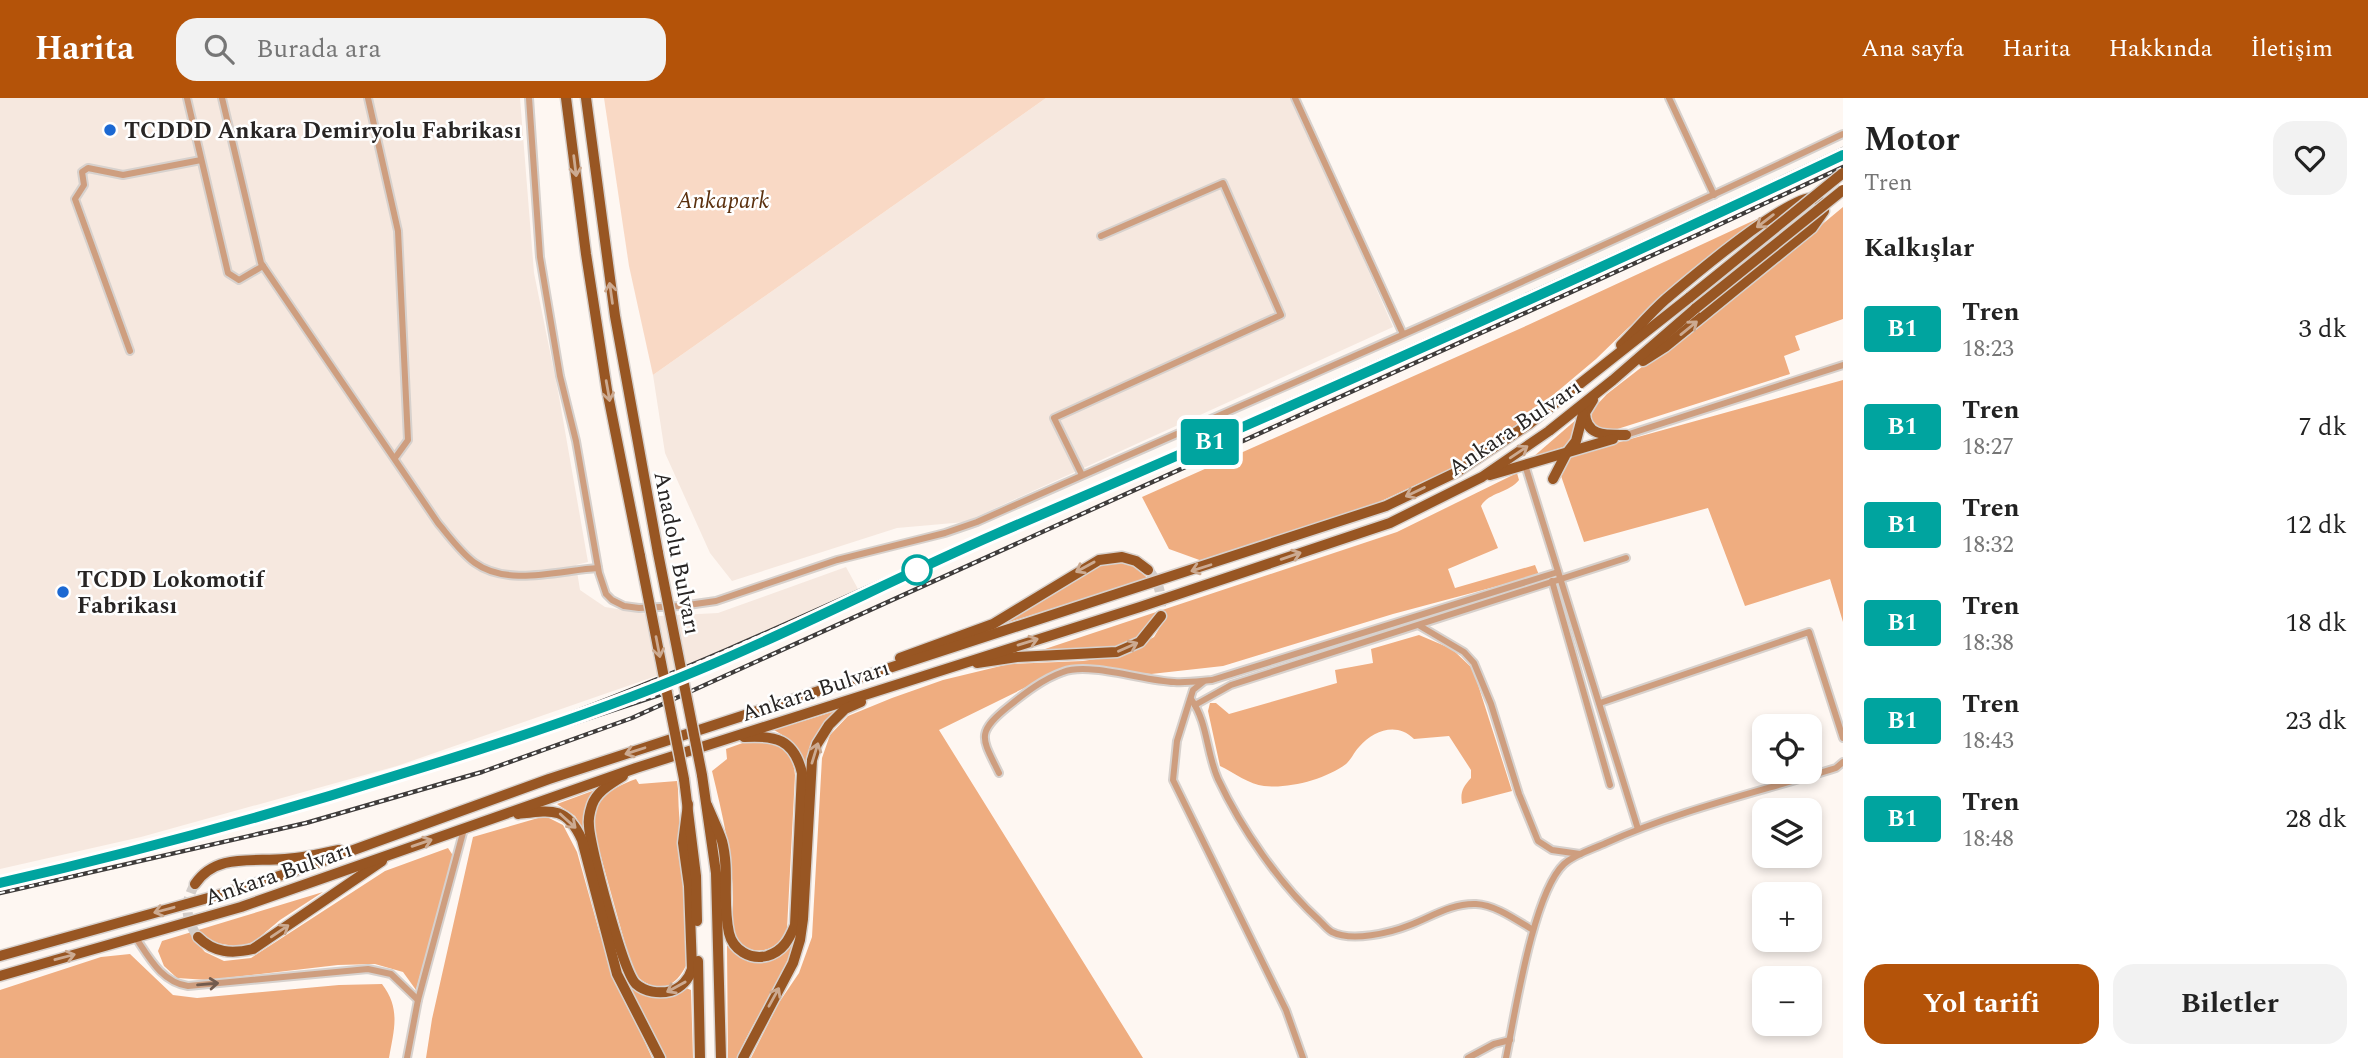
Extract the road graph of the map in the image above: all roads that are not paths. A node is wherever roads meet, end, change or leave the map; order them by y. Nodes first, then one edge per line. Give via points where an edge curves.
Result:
1 (187, 98) edge
2 (222, 98) edge
3 (368, 98) edge
4 (529, 98) edge
5 (566, 98) edge
6 (586, 98) edge
7 (1295, 98) edge
8 (1669, 98) edge
9 (1843, 134) edge
10 (201, 160) junction
11 (1843, 173) edge
12 (1843, 190) edge
13 (1714, 195) junction
14 (1101, 236) dead end
15 (263, 266) junction
16 (1403, 334) junction
17 (130, 351) dead end
18 (1843, 365) edge
19 (1591, 375) junction
20 (1612, 380) junction
21 (1589, 404) junction
22 (1626, 435) junction
23 (1566, 454) junction
24 (395, 458) junction
25 (1525, 465) junction
26 (1082, 475) junction
27 (1482, 477) junction
28 (1553, 479) dead end
29 (1626, 558) dead end
30 (598, 568) junction
31 (1148, 570) dead end
32 (1558, 572) junction
33 (1550, 575) junction
34 (1561, 580) junction
35 (1553, 583) junction
36 (1161, 616) dead end
37 (1420, 626) junction
38 (940, 670) junction
39 (853, 679) junction
40 (1204, 681) junction
41 (1193, 702) junction
42 (1600, 703) junction
43 (730, 738) junction
44 (1843, 738) edge
45 (1843, 762) edge
46 (636, 768) junction
47 (999, 773) dead end
48 (1610, 785) dead end
49 (688, 804) junction
50 (707, 806) junction
51 (504, 815) junction
52 (464, 829) junction
53 (1638, 829) junction
54 (400, 833) junction
55 (394, 853) junction
56 (1580, 854) junction
57 (195, 884) tunnel mouth
58 (1533, 930) junction
59 (198, 937) dead end
60 (136, 939) junction
61 (2, 954) edge
62 (0, 976) edge
63 (418, 1000) junction
64 (1510, 1040) junction
65 (407, 1058) edge
66 (660, 1058) edge
67 (700, 1058) edge
68 (721, 1058) edge
69 (743, 1058) edge
70 (1303, 1058) edge
71 (1468, 1058) edge
72 (1506, 1058) edge

1 - 10 street
2 - 15 street
3 - 24 street via 398,230 408,440
4 - 30 street via 540,257
5 -> 49 main road, Anadolu Bulvarı, bridge via 607,390
50 -> 6 main road, Anadolu Bulvarı, bridge via 615,316
7 - 16 street
8 - 13 street
9 - 13 street
10 - 15 street via 229,272 239,280
10 - 17 street via 123,175 88,168 82,172 84,185 75,200
11 - 19 main road, Ankara Bulvarı, bridge
12 - 20 main road, Ankara Bulvarı, bridge
13 - 16 street
14 - 26 street via 1223,183 1281,315 1055,418
15 - 24 street
16 - 26 street
18 - 22 street
20 -> 19 main road, Ankara Bulvarı via 1665,347 1812,228 1824,212 1817,198 1791,203 1769,218 1665,300
19 -> 39 main road, Ankara Bulvarı via 1457,472 1386,506
20 - 21 main road
27 -> 20 main road, Ankara Bulvarı
21 - 22 main road via 1585,419 1594,432
21 - 23 main road via 1576,441
22 - 23 main road
23 - 25 main road
23 - 28 main road
24 - 30 street via 438,523 487,571 519,576
25 - 27 main road
25 - 32 street
26 - 30 street via 946,533 837,560 716,601 624,606 606,594
38 -> 27 main road, Ankara Bulvarı via 1390,523
29 - 34 street
31 -> 39 main road via 1129,559 1100,559 993,624 889,661
32 - 33 street
32 - 34 street
33 - 35 street
33 - 40 street
34 - 35 street
34 - 42 street
35 - 37 street
35 - 48 street
38 -> 36 main road via 1017,657 1117,652 1140,642
37 - 41 street via 1231,685
37 - 56 street via 1474,663 1538,841 1552,850
38 - 43 main road, Ankara Bulvarı
69 -> 38 main road via 793,964 800,940 810,777 817,744 845,709 920,683
39 -> 54 main road, Ankara Bulvarı
40 - 41 street via 1194,690
40 - 47 street via 1065,671 1031,688 992,720 985,743
41 - 58 street via 1219,779 1252,839 1300,900 1333,932 1356,937 1378,934 1477,904
41 - 70 street via 1177,741 1173,780 1286,1010
42 - 44 street via 1809,632
42 - 53 street
43 - 46 main road, Ankara Bulvarı
43 - 50 main road via 778,739 793,751 802,773 795,925 786,944 770,955 746,954 729,935 722,841
45 - 53 street via 1836,768
49 -> 46 main road via 683,843 692,969 675,990 651,992 629,975 589,828 599,793
46 - 51 main road, Ankara Bulvarı
49 - 67 main road, Anadolu Bulvarı via 696,876
50 - 68 main road, Anadolu Bulvarı via 716,873
51 - 52 main road, Ankara Bulvarı
51 -> 66 main road via 551,810 562,813 577,828 617,974
55 -> 52 main road, Ankara Bulvarı
52 - 63 street
53 - 56 street
54 - 57 main road via 300,858 220,863
54 -> 61 main road, Ankara Bulvarı via 226,893
59 -> 55 main road via 214,950 253,949
55 - 60 main road, Ankara Bulvarı
56 - 58 street via 1563,865 1545,894
58 - 64 street
62 -> 60 main road, Ankara Bulvarı
60 -> 63 street via 156,967 178,984 368,969 391,974
63 - 65 street
64 - 71 street
64 - 72 street

